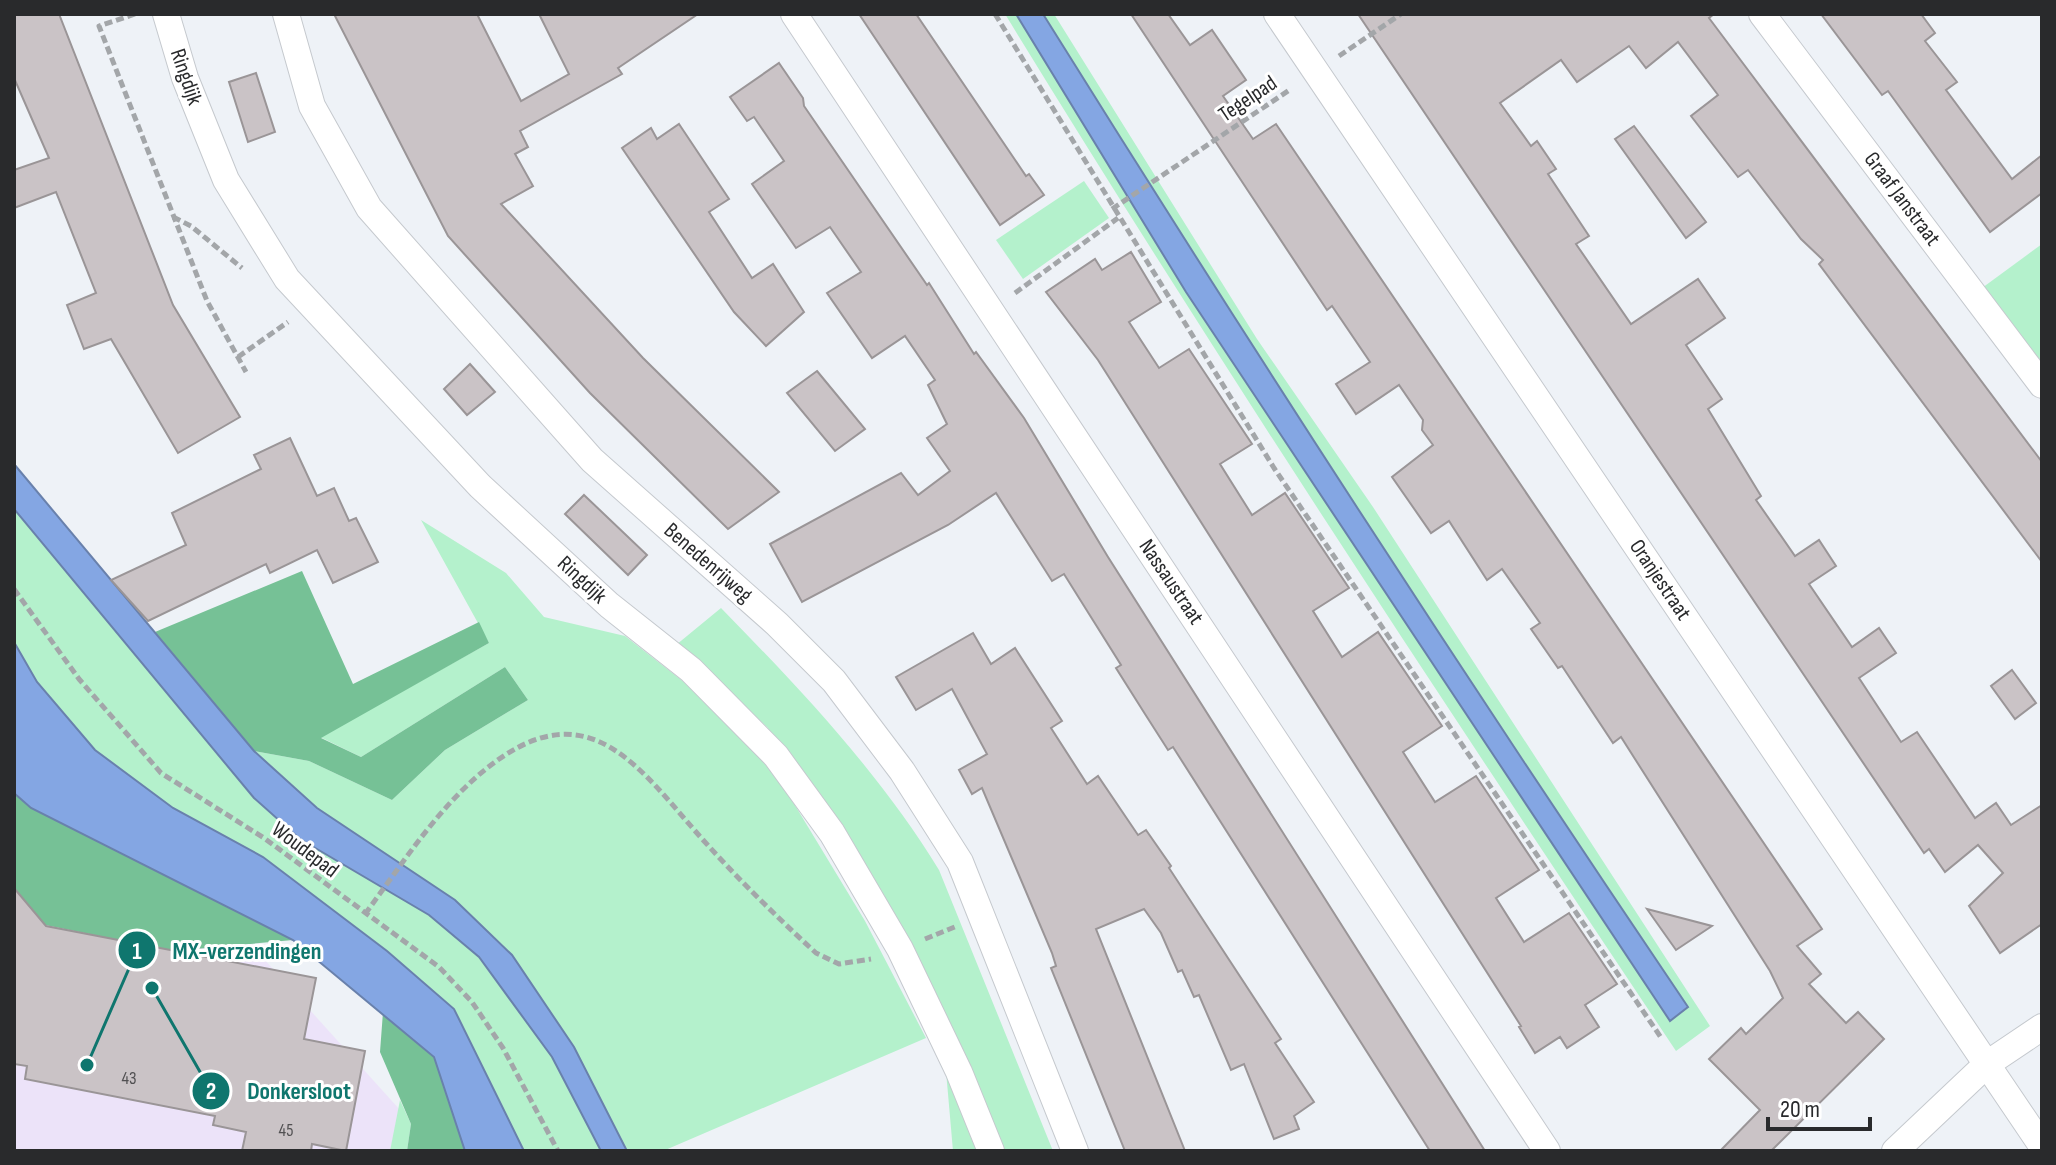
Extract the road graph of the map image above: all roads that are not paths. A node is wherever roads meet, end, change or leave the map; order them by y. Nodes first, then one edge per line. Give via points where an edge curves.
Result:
1 (166, 14) edge
2 (286, 14) edge
3 (794, 14) edge
4 (1277, 14) edge
5 (1762, 14) edge
6 (2042, 385) edge
7 (2042, 1027) edge
8 (1987, 1064) junction
9 (2042, 1146) edge
10 (991, 1151) edge
11 (1075, 1151) edge
12 (1547, 1151) edge
13 (1895, 1151) edge

1 - 10 street, Ringdijk via 226,180 287,279 480,486 609,605 691,670 776,756 832,833 900,949
2 - 11 street, Benedenrijweg via 312,106 369,208 592,460 834,681 927,810 960,862
3 - 12 street, Nassaustraat
4 - 8 street, Oranjestraat
5 - 6 street, Graaf Janstraat
7 - 8 street
8 - 9 street, Oranjestraat
8 - 13 street

